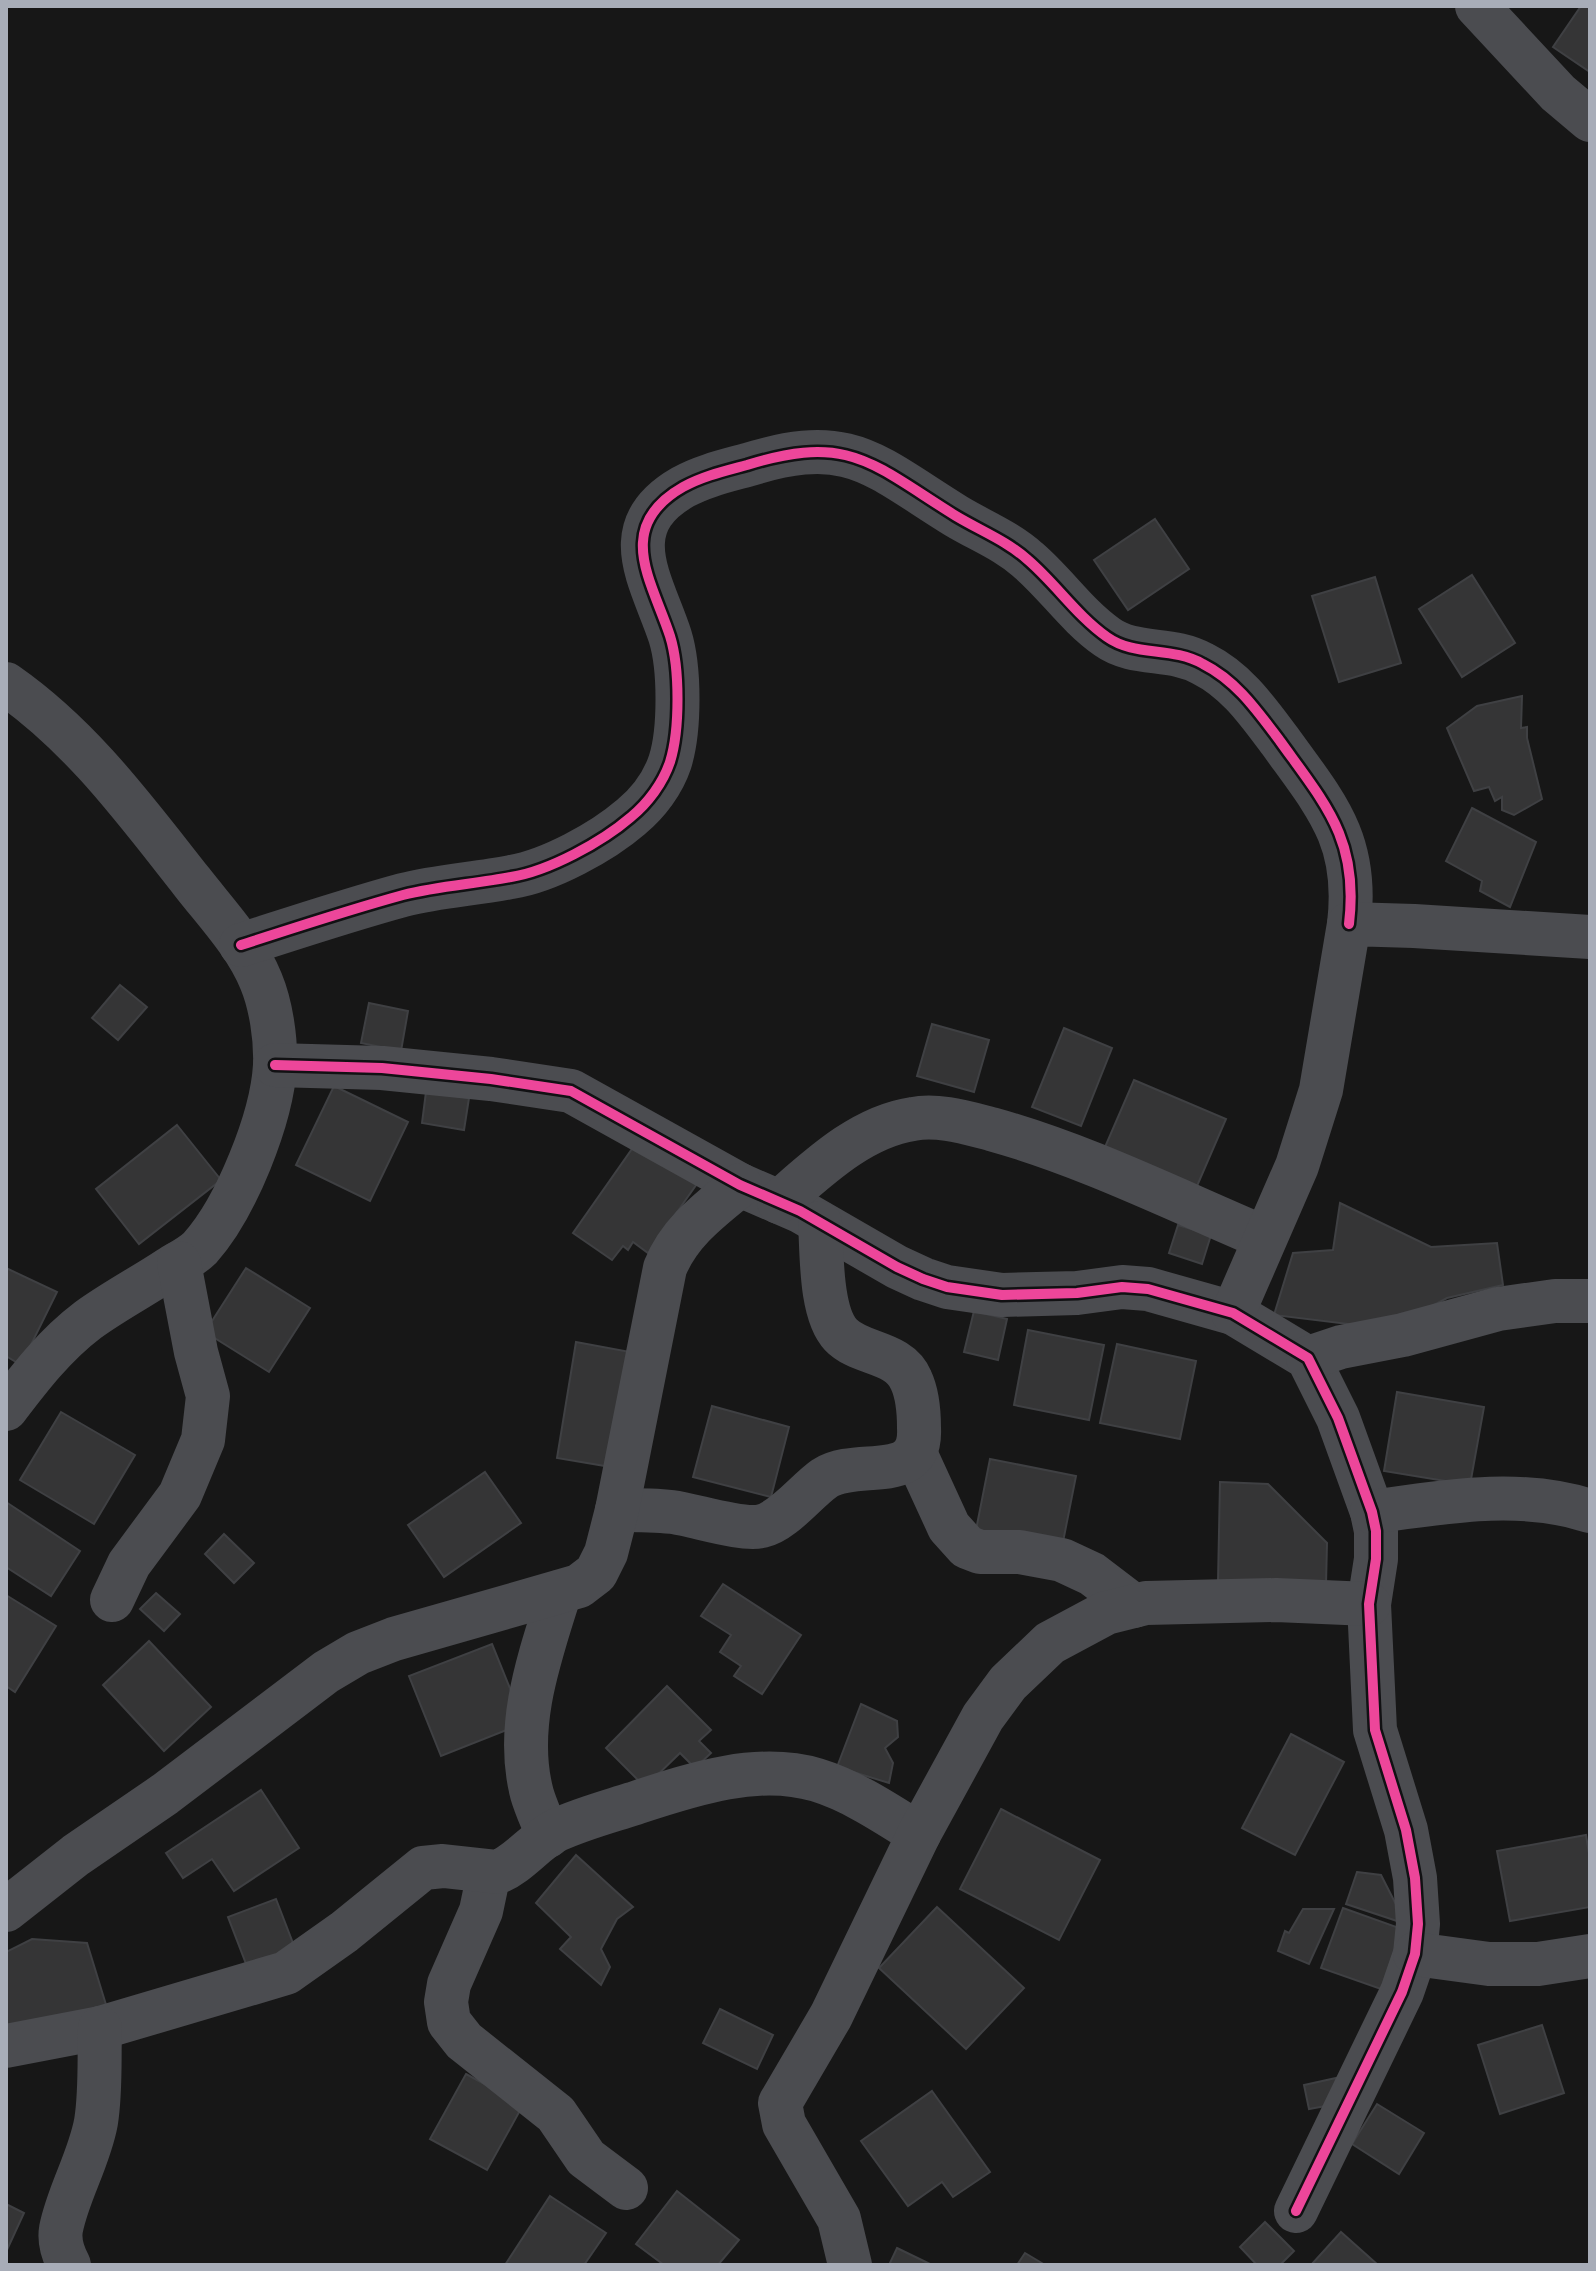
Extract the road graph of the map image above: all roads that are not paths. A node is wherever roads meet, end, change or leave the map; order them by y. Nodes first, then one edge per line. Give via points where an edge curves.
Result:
1 (1477, 6) edge
2 (1590, 120) edge
3 (6, 684) edge
4 (1349, 924) junction
5 (1590, 937) edge
6 (241, 945) junction
7 (275, 1065) junction
8 (760, 1193) junction
9 (820, 1223) junction
10 (1265, 1238) junction
11 (179, 1263) junction
12 (1590, 1301) edge
13 (1233, 1313) junction
14 (1308, 1358) junction
15 (6, 1409) edge
16 (915, 1453) junction
17 (617, 1510) junction
18 (1590, 1511) edge
19 (1372, 1512) junction
20 (560, 1592) junction
21 (112, 1600) dead end
22 (1369, 1604) junction
23 (1134, 1606) junction
24 (919, 1834) junction
25 (548, 1836) junction
26 (489, 1873) junction
27 (6, 1910) edge
28 (1415, 1954) junction
29 (1590, 1956) edge
30 (100, 2028) junction
31 (6, 2046) edge
32 (626, 2188) dead end
33 (1296, 2211) dead end
34 (69, 2265) edge
35 (850, 2265) edge

1 - 2 street
3 - 6 street via 38,706 108,776
4 - 5 street
4 - 6 street via 1353,894 1339,828 1305,772 1232,683 1187,656 1113,642 997,537 860,458 816,451 782,454 700,479 665,499 645,528 646,574 675,662 675,726 664,776 630,818 597,841 517,877 407,894
4 - 10 street via 1321,1090 1297,1166
6 - 7 street via 261,981
7 - 8 street via 382,1068 571,1091
7 - 11 street via 267,1107 226,1214 198,1250
8 - 9 street
8 - 10 street via 875,1131 914,1118 959,1120 1023,1138
8 - 17 street via 686,1232 672,1249
9 - 13 street via 897,1267 947,1287 1002,1295 1148,1289
9 - 16 street via 831,1319 843,1337 893,1361 910,1376 920,1432
10 - 13 street
11 - 15 street via 54,1348
11 - 21 street via 208,1396 204,1432 180,1495 129,1564
12 - 14 street via 1498,1309
13 - 14 street
14 - 19 street via 1338,1418
16 - 17 street via 903,1463 832,1475 763,1526
16 - 23 street via 949,1527 967,1547 1062,1560 1092,1574
17 - 20 street via 596,1573
18 - 19 street via 1476,1499
19 - 22 street via 1376,1559
20 - 25 street via 529,1706 532,1795
20 - 27 street via 394,1639 347,1659
22 - 23 street via 1276,1600
22 - 28 street via 1375,1730 1415,1878
23 - 24 street via 1106,1613 1050,1643 1008,1683 983,1717
24 - 25 street via 816,1780 754,1773 670,1792
24 - 35 street via 831,2016 780,2107 784,2124 839,2219
25 - 26 street via 504,1870
26 - 30 street via 423,1868 286,1973
26 - 32 street via 481,1911 449,1984 449,2022 464,2041 556,2114 586,2158
28 - 29 street via 1501,1964
28 - 33 street via 1386,2027
30 - 31 street
30 - 34 street via 95,2123 61,2231

